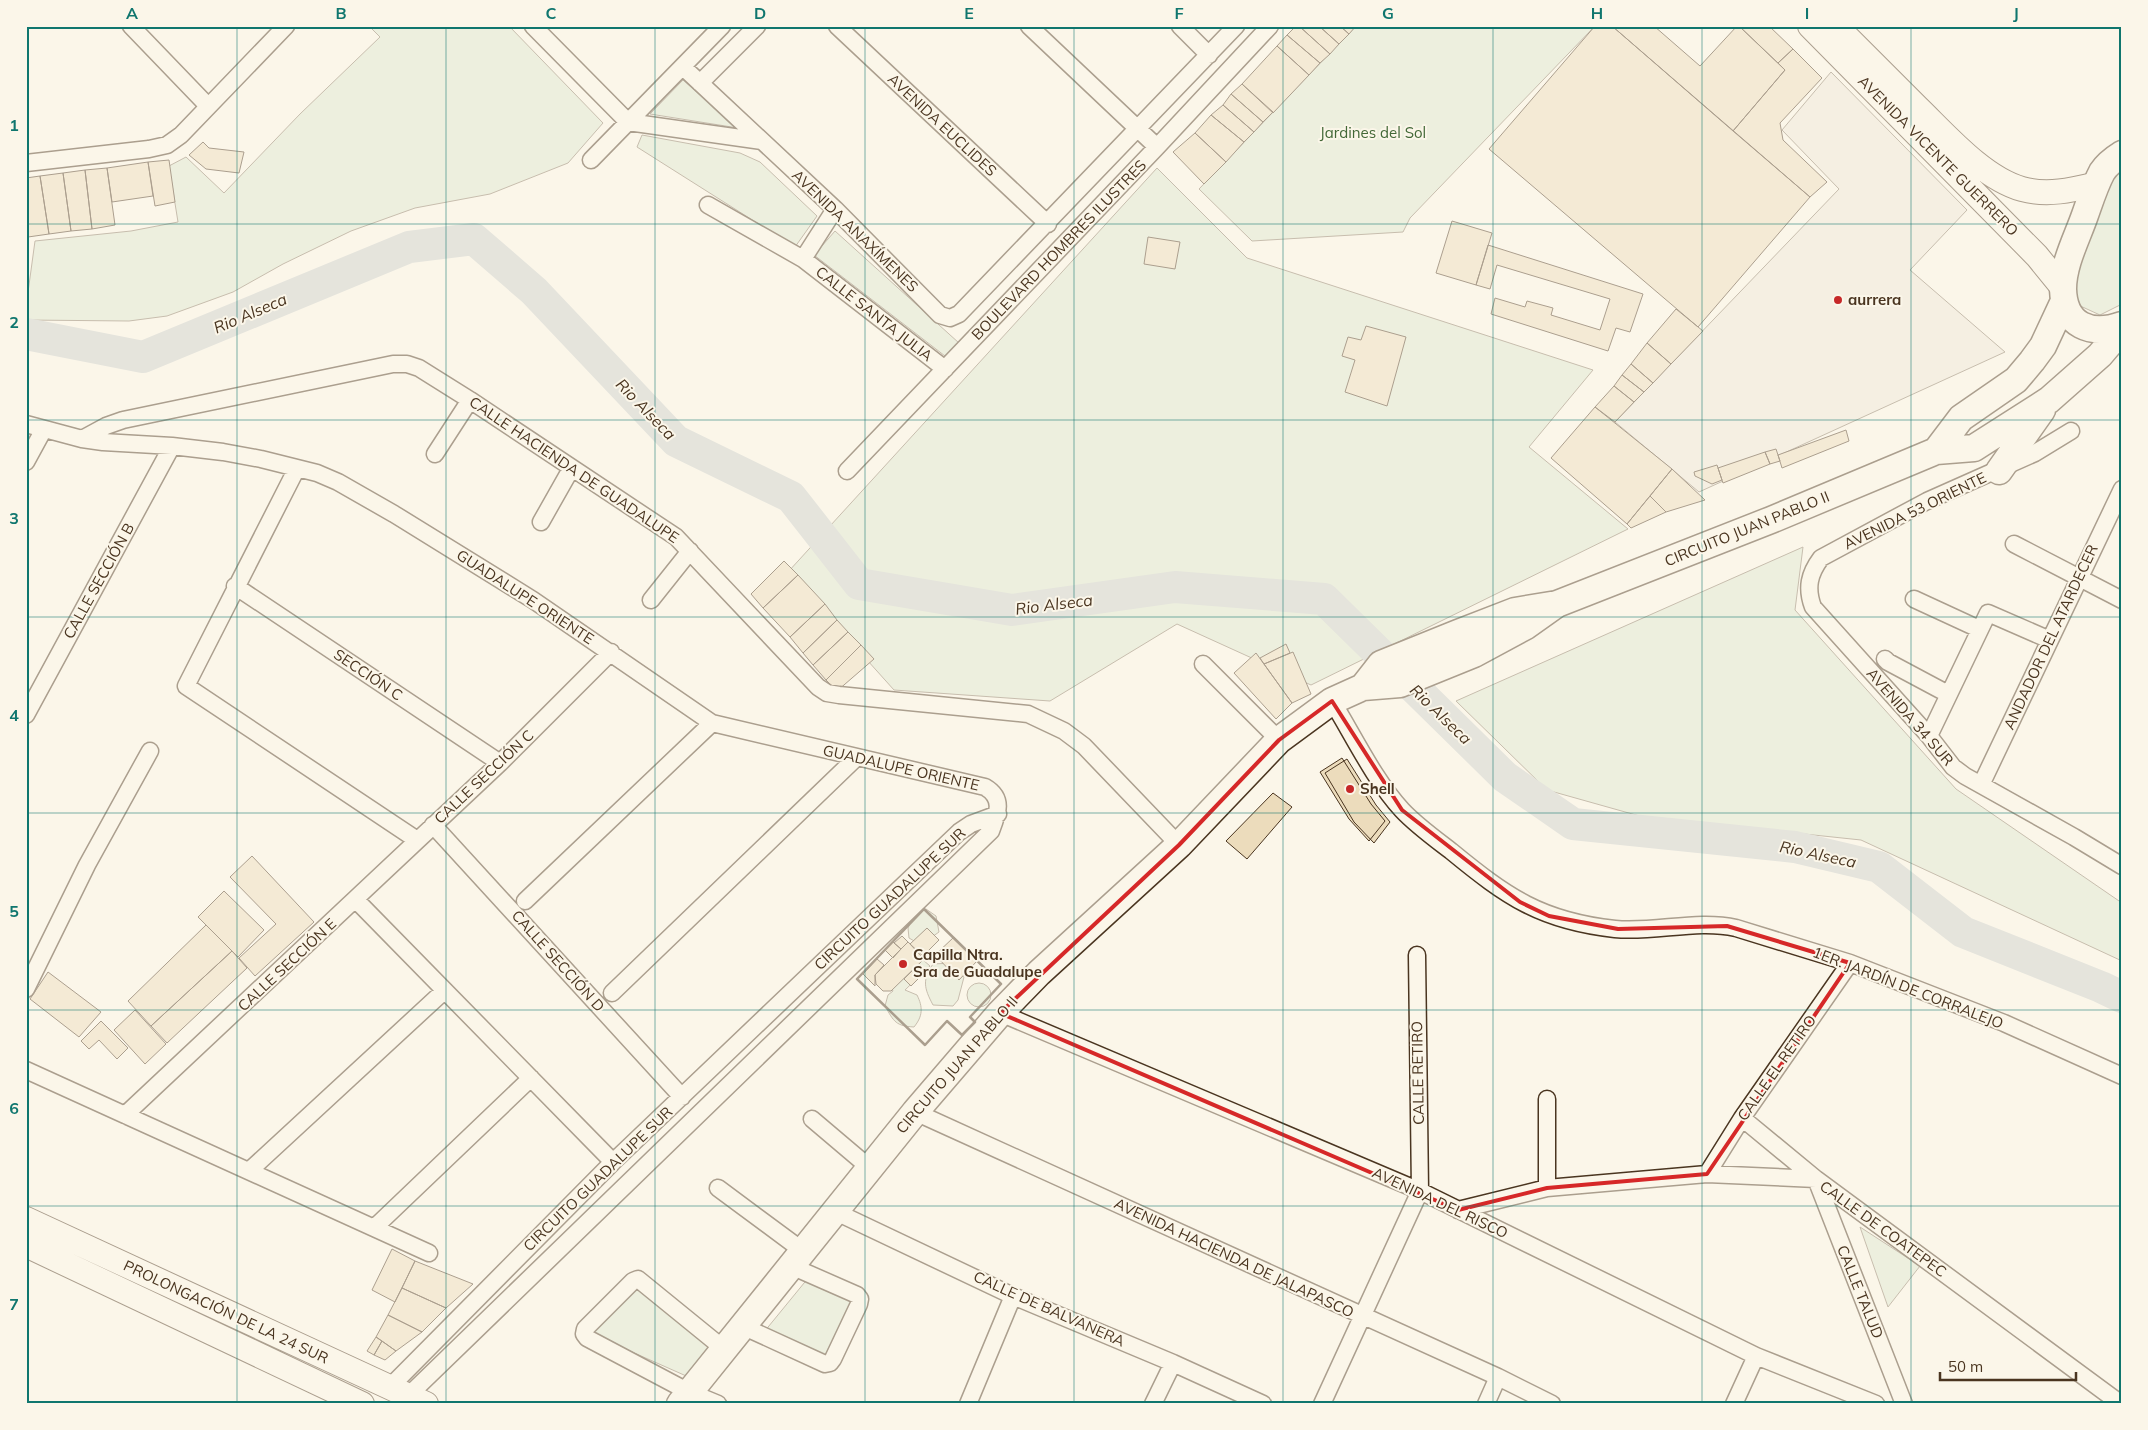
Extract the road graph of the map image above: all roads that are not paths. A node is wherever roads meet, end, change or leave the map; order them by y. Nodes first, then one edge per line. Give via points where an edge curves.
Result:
1 (131, 26) edge
2 (286, 26) edge
3 (533, 26) edge
4 (722, 26) edge
5 (837, 26) edge
6 (1029, 26) edge
7 (1180, 26) edge
8 (1236, 26) edge
9 (1270, 26) edge
10 (1810, 26) edge
11 (1836, 26) edge
12 (746, 30) edge
13 (1209, 55) junction
14 (683, 67) junction
15 (700, 83) junction
16 (208, 106) junction
17 (628, 122) junction
18 (1139, 129) junction
19 (762, 141) junction
20 (1157, 147) junction
21 (2122, 154) edge
22 (591, 160) dead end
23 (26, 163) edge
24 (2097, 184) junction
25 (708, 205) dead end
26 (835, 209) junction
27 (1048, 224) junction
28 (803, 259) junction
29 (2064, 294) junction
30 (950, 318) joint
31 (2122, 325) edge
32 (2122, 329) edge
33 (945, 368) junction
34 (470, 400) junction
35 (2050, 400) junction
36 (26, 424) edge
37 (44, 429) junction
38 (2071, 431) dead end
39 (82, 439) junction
40 (172, 446) junction
41 (1936, 451) junction
42 (435, 454) dead end
43 (26, 462) edge
44 (297, 468) junction
45 (571, 469) junction
46 (847, 471) dead end
47 (1999, 471) junction
48 (2122, 489) edge
49 (2116, 519) edge
50 (541, 522) dead end
51 (2014, 544) dead end
52 (690, 551) junction
53 (2079, 578) junction
54 (1809, 583) joint
55 (236, 586) junction
56 (1914, 599) dead end
57 (651, 600) dead end
58 (2122, 600) edge
59 (1557, 604) junction
60 (1979, 629) junction
61 (2050, 640) junction
62 (611, 652) junction
63 (1885, 658) dead end
64 (1203, 664) dead end
65 (1363, 687) junction
66 (1948, 694) junction
67 (1332, 701) junction
68 (26, 716) edge
69 (712, 723) junction
70 (1929, 736) junction
71 (1279, 740) junction
72 (150, 751) dead end
73 (856, 758) junction
74 (500, 764) junction
75 (1981, 785) junction
76 (998, 814) junction
77 (433, 825) junction
78 (417, 840) junction
79 (1179, 845) junction
80 (2122, 866) edge
81 (356, 900) junction
82 (525, 901) dead end
83 (1417, 955) dead end
84 (1850, 963) junction
85 (26, 989) edge
86 (444, 991) junction
87 (612, 993) dead end
88 (776, 1007) junction
89 (1000, 1013) junction
90 (793, 1022) junction
91 (26, 1070) edge
92 (2122, 1076) edge
93 (531, 1078) junction
94 (682, 1097) junction
95 (1547, 1099) dead end
96 (915, 1112) junction
97 (125, 1115) junction
98 (812, 1118) dead end
99 (1742, 1118) junction
100 (613, 1162) junction
101 (871, 1169) junction
102 (249, 1171) junction
103 (1706, 1174) junction
104 (1816, 1179) junction
105 (718, 1188) dead end
106 (1547, 1188) junction
107 (1420, 1191) junction
108 (570, 1206) junction
109 (1458, 1210) junction
110 (836, 1212) junction
111 (26, 1219) edge
112 (587, 1222) junction
113 (374, 1228) junction
114 (26, 1245) edge
115 (429, 1253) dead end
116 (797, 1259) junction
117 (1013, 1296) junction
118 (1362, 1316) junction
119 (742, 1326) junction
120 (724, 1349) junction
121 (1756, 1356) junction
122 (1173, 1363) junction
123 (1498, 1377) junction
124 (408, 1396) edge
125 (684, 1398) edge
126 (2120, 1400) edge
127 (362, 1404) edge
128 (718, 1404) edge
129 (968, 1404) edge
130 (1153, 1404) edge
131 (1263, 1404) edge
132 (1322, 1404) edge
133 (1486, 1404) edge
134 (1552, 1404) edge
135 (1734, 1404) edge
136 (1876, 1404) edge
137 (1904, 1404) edge

1 - 16 street
2 - 16 street
3 - 17 street
4 - 14 street
5 - 27 street, AVENIDA EUCLIDES
6 - 18 street
7 - 13 street
8 - 13 street, BOULEVARD HOMBRES ILUSTRES
9 - 20 street, BOULEVARD HOMBRES ILUSTRES
10 - 29 main road, AVENIDA VICENTE GUERRERO via 2038,256
11 - 24 main road, AVENIDA VICENTE GUERRERO via 1949,139 2003,182 2041,192
12 - 15 street
13 - 18 street, BOULEVARD HOMBRES ILUSTRES
14 - 15 street, AVENIDA ANAXÍMENES
14 - 17 street
15 - 19 street, AVENIDA ANAXÍMENES
16 - 23 street via 167,145
17 - 19 street
17 - 22 street
18 - 20 street
18 - 27 street, BOULEVARD HOMBRES ILUSTRES
19 - 26 street, AVENIDA ANAXÍMENES
20 - 33 street, BOULEVARD HOMBRES ILUSTRES
21 - 24 main road via 2111,161
24 - 29 main road via 2068,261
25 - 28 street, CALLE SANTA JULIA
26 - 28 street, CALLE SANTA JULIA
26 - 30 street, AVENIDA ANAXÍMENES via 940,315
27 - 30 street, BOULEVARD HOMBRES ILUSTRES via 959,314
28 - 33 street, CALLE SANTA JULIA
29 - 31 main road via 2072,318 2080,325 2101,330
29 - 41 main road via 2047,338 2032,361 2016,380 1961,418
32 - 35 main road, CIRCUITO JUAN PABLO II via 2100,355
33 - 46 street, BOULEVARD HOMBRES ILUSTRES
34 - 39 street, CALLE HACIENDA DE GUADALUPE via 419,368 393,364 123,420
34 - 42 street
34 - 45 street, CALLE HACIENDA DE GUADALUPE
35 - 41 main road, CIRCUITO JUAN PABLO II via 1974,448
35 - 47 main road
36 - 37 street, GUADALUPE ORIENTE
37 - 39 street, GUADALUPE ORIENTE
37 - 43 street
38 - 47 street, AVENIDA 53 ORIENTE
39 - 40 street, GUADALUPE ORIENTE
40 - 44 street, GUADALUPE ORIENTE via 224,452
40 - 68 street, CALLE SECCIÓN B
41 - 59 main road, CIRCUITO JUAN PABLO II via 1772,520
44 - 55 street
44 - 62 street, GUADALUPE ORIENTE via 338,482 394,514
45 - 50 street
45 - 52 street, CALLE HACIENDA DE GUADALUPE via 676,537
47 - 54 street, AVENIDA 53 ORIENTE via 1927,502 1821,558 1812,569
48 - 49 street, ANDADOR DEL ATARDECER
49 - 53 street, ANDADOR DEL ATARDECER
51 - 53 street
52 - 57 street
52 - 79 street, CALLE HACIENDA DE GUADALUPE via 827,693 1028,714 1045,720 1084,746
53 - 58 street
53 - 61 street, ANDADOR DEL ATARDECER
54 - 70 street, AVENIDA 34 SUR via 1813,607
55 - 74 street, SECCIÓN C
55 - 78 street via 186,686
56 - 60 street
59 - 65 main road, CIRCUITO JUAN PABLO II via 1526,626 1474,654 1400,684
59 - 65 main road, CIRCUITO JUAN PABLO II via 1516,611 1381,664
60 - 61 street via 1988,614
60 - 66 street
61 - 75 street, ANDADOR DEL ATARDECER
62 - 69 street, GUADALUPE ORIENTE
62 - 74 street, CALLE SECCIÓN C
63 - 66 street
64 - 71 street
65 - 67 main road, CIRCUITO JUAN PABLO II
66 - 70 street
67 - 71 main road, CIRCUITO JUAN PABLO II
67 - 84 street, 1ER. JARDÍN DE CORRALEJO via 1402,810 1486,879 1520,902 1548,916 1618,930 1727,926
69 - 73 street, GUADALUPE ORIENTE
69 - 82 street, CALLE SECCIÓN D
70 - 75 street, AVENIDA 34 SUR via 1953,767
71 - 79 main road, CIRCUITO JUAN PABLO II
72 - 85 street via 87,865
73 - 76 street, GUADALUPE ORIENTE via 985,787 996,797
73 - 87 street, CALLE SECCIÓN D
74 - 77 street, CALLE SECCIÓN C
75 - 80 street, AVENIDA 34 SUR
76 - 88 street, CIRCUITO GUADALUPE SUR via 959,832
76 - 90 street, CIRCUITO GUADALUPE SUR via 991,831
77 - 78 street, CALLE SECCIÓN C
77 - 94 street, CALLE SECCIÓN D
78 - 81 street, CALLE SECCIÓN C
79 - 89 main road, CIRCUITO JUAN PABLO II
81 - 86 street
81 - 97 street, CALLE SECCIÓN E
83 - 107 street, CALLE RETIRO
84 - 92 street, 1ER. JARDÍN DE CORRALEJO via 2004,1024
84 - 99 street, CALLE EL RETIRO
86 - 93 street
86 - 102 street
88 - 90 street
88 - 94 street, CIRCUITO GUADALUPE SUR
89 - 96 main road, CIRCUITO JUAN PABLO II
89 - 107 street, AVENIDA DEL RISCO
90 - 112 street, CIRCUITO GUADALUPE SUR
91 - 97 street
93 - 100 street
93 - 113 street
94 - 100 street, CIRCUITO GUADALUPE SUR
95 - 106 street
96 - 101 main road, CIRCUITO JUAN PABLO II
96 - 118 street, AVENIDA HACIENDA DE JALAPASCO
97 - 102 street
98 - 101 street
99 - 103 street, CALLE EL RETIRO
99 - 104 street
100 - 108 street, CIRCUITO GUADALUPE SUR
101 - 110 main road, CIRCUITO JUAN PABLO II
102 - 113 street
103 - 104 street, CALLE DE COATEPEC
103 - 106 street, CALLE DE COATEPEC
104 - 126 street, CALLE DE COATEPEC
104 - 137 street, CALLE TALUD
105 - 116 street
106 - 109 street, CALLE DE COATEPEC
107 - 109 street, AVENIDA DEL RISCO
107 - 118 street
108 - 112 street
108 - 124 street, CIRCUITO GUADALUPE SUR
109 - 121 street, AVENIDA DEL RISCO
110 - 116 main road, CIRCUITO JUAN PABLO II
110 - 117 street, CALLE DE BALVANERA
111 - 124 main road, PROLONGACIÓN DE LA 24 SUR
112 - 124 street, CIRCUITO GUADALUPE SUR
113 - 115 street
114 - 127 main road, PROLONGACIÓN DE LA 24 SUR
116 - 119 main road, CIRCUITO JUAN PABLO II
116 - 119 street via 860,1299 834,1359 825,1364
117 - 122 street, CALLE DE BALVANERA
117 - 129 street
118 - 123 street, AVENIDA HACIENDA DE JALAPASCO
118 - 132 street
119 - 120 main road, CIRCUITO JUAN PABLO II
120 - 125 main road, CIRCUITO JUAN PABLO II
120 - 125 street via 638,1279 585,1329 587,1338
121 - 135 street
121 - 136 street, AVENIDA DEL RISCO
122 - 130 street
122 - 131 street, CALLE DE BALVANERA
123 - 133 street
123 - 134 street, AVENIDA HACIENDA DE JALAPASCO
125 - 128 street

